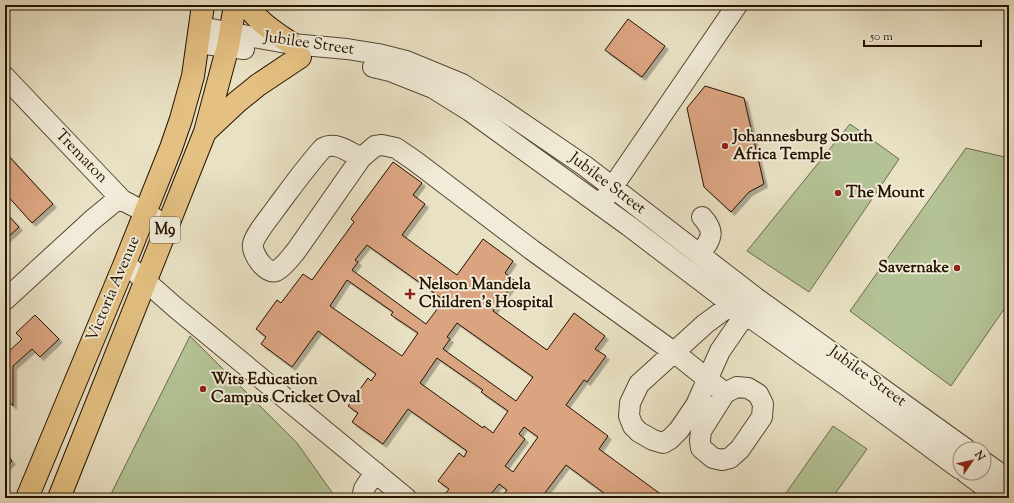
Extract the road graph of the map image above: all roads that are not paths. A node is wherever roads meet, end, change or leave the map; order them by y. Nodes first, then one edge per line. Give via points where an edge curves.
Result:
1 (203, 5) edge
2 (235, 5) edge
3 (247, 5) edge
4 (737, 5) edge
5 (199, 35) junction
6 (229, 39) junction
7 (296, 50) junction
8 (346, 55) junction
9 (5, 77) edge
10 (205, 132) junction
11 (361, 158) junction
12 (612, 187) junction
13 (122, 200) junction
14 (600, 206) junction
15 (145, 212) junction
16 (702, 218) dead end
17 (166, 226) junction
18 (700, 254) junction
19 (126, 262) junction
20 (146, 279) junction
21 (5, 300) edge
22 (746, 302) junction
23 (675, 353) junction
24 (707, 380) junction
25 (725, 393) dead end
26 (954, 441) edge
27 (952, 463) edge
28 (992, 468) edge
29 (375, 472) junction
30 (1009, 480) edge
31 (977, 481) edge
32 (27, 498) edge
33 (59, 498) edge
34 (362, 498) edge
35 (406, 498) edge
36 (1000, 498) edge

1 - 5 main road, Victoria Avenue / M9
2 - 6 main road, Victoria Avenue / M9
3 - 7 main road via 266,26
4 - 12 street
5 - 6 street, Jubilee Street
5 - 15 main road, Victoria Avenue / M9 via 193,76 181,119
6 - 7 street, Jubilee Street
6 - 10 main road, Victoria Avenue / M9
7 - 8 street, Jubilee Street
7 - 10 main road
8 - 12 street, Jubilee Street via 406,61 462,84 585,166
8 - 14 street, Jubilee Street via 432,88 470,112
9 - 13 street, Trematon
10 - 17 main road, Victoria Avenue / M9
11 - 11 street via 284,265 272,271 261,264 252,245 261,228 323,148 336,145
11 - 23 street via 375,146 382,144 396,148
12 - 14 street
12 - 18 street, Jubilee Street
13 - 15 street, Trematon
13 - 21 street via 114,202 91,220
14 - 22 street, Jubilee Street
15 - 17 street, Trematon
15 - 19 main road, Victoria Avenue / M9
16 - 18 street via 711,233
17 - 20 main road, Victoria Avenue / M9
18 - 22 street, Jubilee Street
19 - 20 street
19 - 32 main road, Victoria Avenue / M9
20 - 29 street via 176,308
20 - 33 main road, Victoria Avenue / M9
22 - 23 street via 715,316
22 - 24 street
22 - 26 street, Jubilee Street
22 - 27 street, Jubilee Street via 846,385
23 - 24 street
23 - 24 street via 639,384 630,403 629,416 639,432 653,440 663,442 670,439 680,430 696,405
24 - 25 street
28 - 30 street
29 - 34 street via 364,489
29 - 35 street
31 - 36 street

